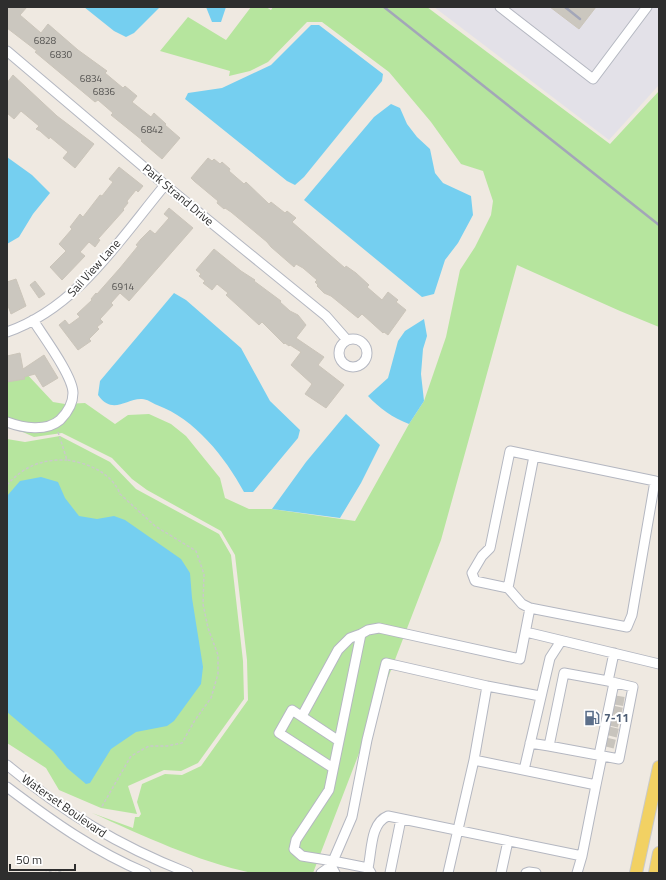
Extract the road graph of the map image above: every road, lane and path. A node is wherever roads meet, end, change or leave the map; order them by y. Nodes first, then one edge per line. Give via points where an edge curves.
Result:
1 (500, 7) edge
2 (647, 7) edge
3 (7, 51) edge
4 (165, 185) junction
5 (33, 320) junction
6 (7, 332) edge
7 (347, 340) dead end
8 (7, 422) edge
9 (54, 425) junction
10 (534, 456) junction
11 (68, 460) junction
12 (7, 485) edge
13 (508, 588) junction
14 (530, 608) junction
15 (526, 632) junction
16 (361, 634) junction
17 (561, 641) junction
18 (614, 653) junction
19 (659, 664) edge
20 (547, 670) junction
21 (564, 673) junction
22 (611, 682) junction
23 (487, 686) junction
24 (540, 696) junction
25 (302, 716) junction
26 (339, 741) junction
27 (530, 743) junction
28 (549, 746) junction
29 (601, 756) junction
30 (474, 760) junction
31 (7, 765) edge
32 (659, 767) edge
33 (333, 768) junction
34 (524, 770) junction
35 (596, 785) junction
36 (7, 787) edge
37 (101, 808) dead end
38 (401, 819) junction
39 (458, 830) junction
40 (508, 841) junction
41 (659, 853) edge
42 (582, 856) junction
43 (333, 866) edge
44 (370, 870) edge
45 (504, 872) edge
46 (44, 873) edge
47 (65, 873) edge
48 (146, 873) edge
49 (188, 873) edge
50 (321, 873) edge
51 (390, 873) edge
52 (448, 873) edge
53 (526, 873) edge
54 (536, 873) edge
55 (577, 873) edge
56 (636, 873) edge
57 (655, 873) edge

1 - 2 street via 593,78
3 - 4 street, Park Strand Drive
4 - 5 street, Sail View Lane via 94,271 65,300
4 - 7 street, Park Strand Drive via 326,316
5 - 6 street, Sail View Lane
5 - 9 street via 70,381 73,392 71,405
8 - 9 street via 40,428
9 - 11 path
10 - 13 street
10 - 13 street via 510,451 490,548 472,573 475,581
10 - 14 street via 655,481 632,615 627,627
11 - 12 path via 34,464 15,476
11 - 37 path via 84,462 97,468 118,488 120,494 155,526 196,551 204,574 203,604 208,628 218,655 218,674 211,698 182,743 148,746 132,756
13 - 14 street via 522,604
14 - 15 street
15 - 16 street via 520,659 379,628
15 - 17 street
16 - 25 street via 350,638 338,650
16 - 26 street
17 - 18 street
17 - 20 street via 550,658
18 - 19 street
18 - 22 street
20 - 21 street
20 - 24 street
21 - 22 street
21 - 28 street
22 - 29 street via 613,699
22 - 29 street via 633,686 619,759
23 - 24 street
23 - 30 street
23 - 43 street via 386,663 352,817
24 - 27 street
25 - 26 street
25 - 33 street via 292,710 279,733
26 - 33 street
27 - 28 street
27 - 34 street
28 - 29 street
29 - 35 street
30 - 34 street
30 - 39 street
31 - 49 street, Waterset Boulevard via 39,791 109,838
32 - 56 main road
33 - 43 street via 329,790 296,840 294,849 302,856
34 - 35 street
35 - 42 street
36 - 48 street, Waterset Boulevard via 62,828 128,866
38 - 39 street
38 - 44 street via 388,816 381,819 375,828
38 - 51 street
39 - 40 street
39 - 52 street
40 - 42 street
40 - 45 street
41 - 57 main road
42 - 55 street
43 - 44 street
43 - 50 street
46 - 47 path via 54,870
53 - 54 street

